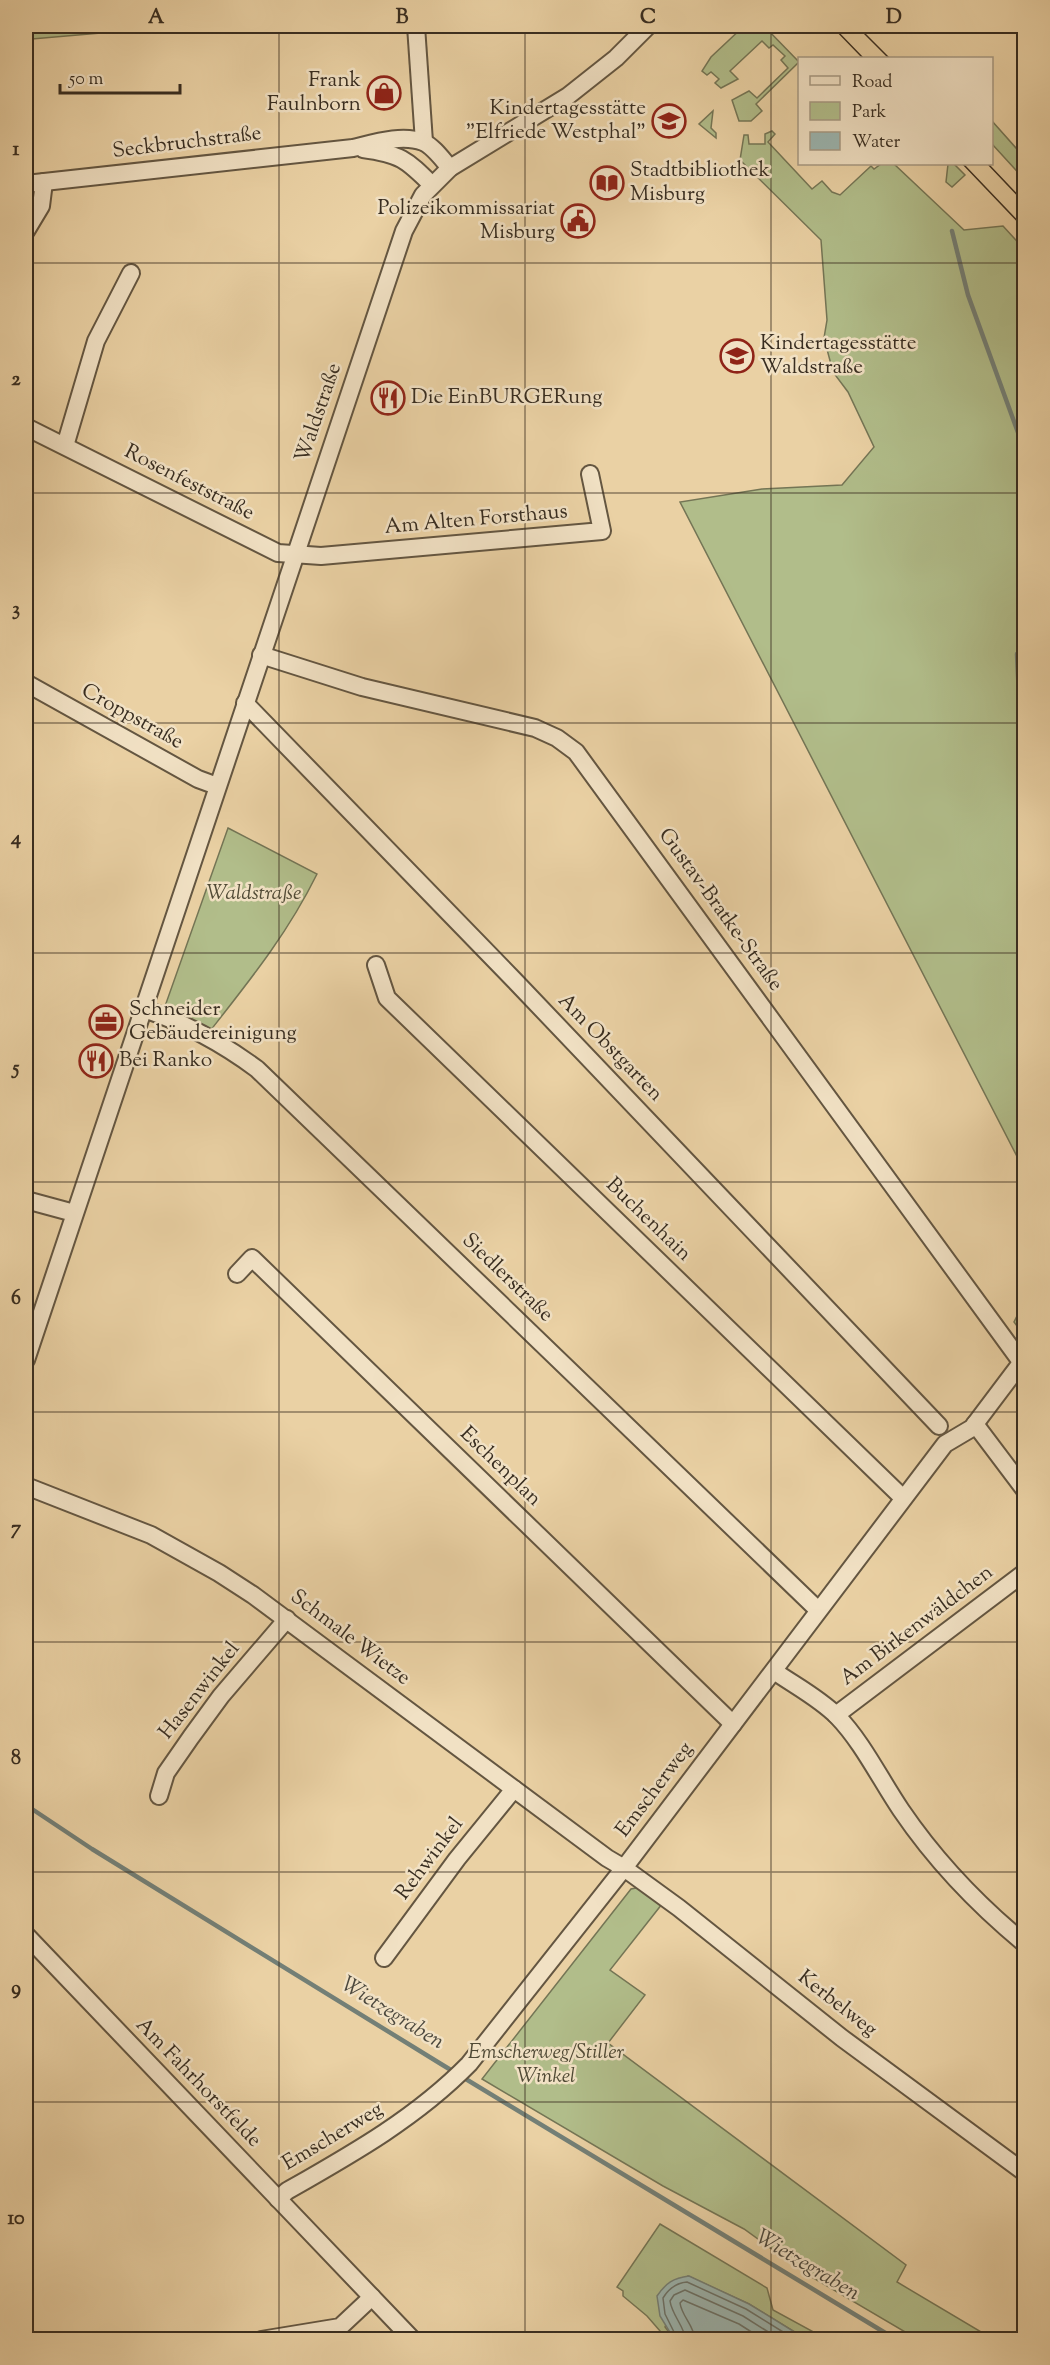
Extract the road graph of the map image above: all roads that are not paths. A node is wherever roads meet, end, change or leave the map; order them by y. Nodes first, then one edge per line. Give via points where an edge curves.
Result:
1 (416, 26) edge
2 (648, 26) edge
3 (424, 142) junction
4 (353, 148) junction
5 (450, 168) junction
6 (44, 182) junction
7 (26, 184) edge
8 (432, 185) junction
9 (26, 231) edge
10 (131, 273) dead end
11 (26, 427) edge
12 (65, 446) junction
13 (590, 474) dead end
14 (295, 554) junction
15 (261, 655) junction
16 (26, 683) edge
17 (245, 703) junction
18 (217, 786) junction
19 (376, 965) dead end
20 (144, 1009) junction
21 (26, 1200) edge
22 (74, 1213) junction
23 (237, 1274) dead end
24 (26, 1360) edge
25 (1023, 1361) edge
26 (975, 1424) junction
27 (939, 1426) dead end
28 (26, 1485) edge
29 (1024, 1489) edge
30 (903, 1498) junction
31 (1024, 1573) edge
32 (818, 1610) junction
33 (287, 1619) junction
34 (774, 1671) junction
35 (836, 1715) junction
36 (733, 1724) junction
37 (514, 1789) junction
38 (159, 1796) dead end
39 (624, 1868) junction
40 (26, 1935) edge
41 (1024, 1943) edge
42 (384, 1958) dead end
43 (1024, 2172) edge
44 (278, 2199) junction
45 (372, 2297) junction
46 (261, 2340) edge
47 (413, 2340) edge

1 - 3 street
2 - 5 street, Waldstraße via 616,58 568,96
3 - 4 street, Seckbruchstraße via 379,142
3 - 5 street
4 - 6 street, Seckbruchstraße
4 - 8 street, Seckbruchstraße via 403,159
5 - 8 street, Waldstraße
6 - 7 street, Seckbruchstraße
6 - 9 street via 41,206
8 - 14 street, Waldstraße via 404,231
10 - 12 street via 96,341
11 - 12 street, Rosenfeststraße
12 - 14 street, Rosenfeststraße via 278,553
13 - 14 street, Am Alten Forsthaus via 602,531 321,556
14 - 15 street, Waldstraße
15 - 17 street, Waldstraße
15 - 25 street, Gustav-Bratke-Straße via 356,686 535,729 576,752
16 - 18 street, Croppstraße
17 - 18 street, Waldstraße
17 - 27 street, Am Obstgarten
18 - 20 street, Waldstraße
19 - 30 street, Buchenhain via 387,998
20 - 22 street, Waldstraße
20 - 32 street, Siedlerstraße via 206,1036 257,1069
21 - 22 street
22 - 24 street, Waldstraße
23 - 36 street, Eschenplan via 252,1258
25 - 26 street, Emscherweg
26 - 29 street
26 - 30 street, Emscherweg via 945,1444
28 - 33 street, Schmale Wietze via 160,1539
30 - 32 street, Emscherweg
31 - 35 street, Am Birkenwäldchen
32 - 34 street, Emscherweg
33 - 37 street, Schmale Wietze
33 - 38 street, Hasenwinkel via 191,1737 166,1773
34 - 35 street, Am Birkenwäldchen
34 - 36 street, Emscherweg
35 - 41 street, Am Birkenwäldchen via 935,1856 979,1904
36 - 39 street, Emscherweg
37 - 39 street, Schmale Wietze
37 - 42 street, Rehwinkel
39 - 43 street, Kerbelweg via 842,2038
39 - 44 street, Emscherweg via 465,2069 374,2141
40 - 44 street, Am Fahrhorstfelde
44 - 45 street, Am Fahrhorstfelde
45 - 46 street via 340,2327
45 - 47 street, Am Fahrhorstfelde

